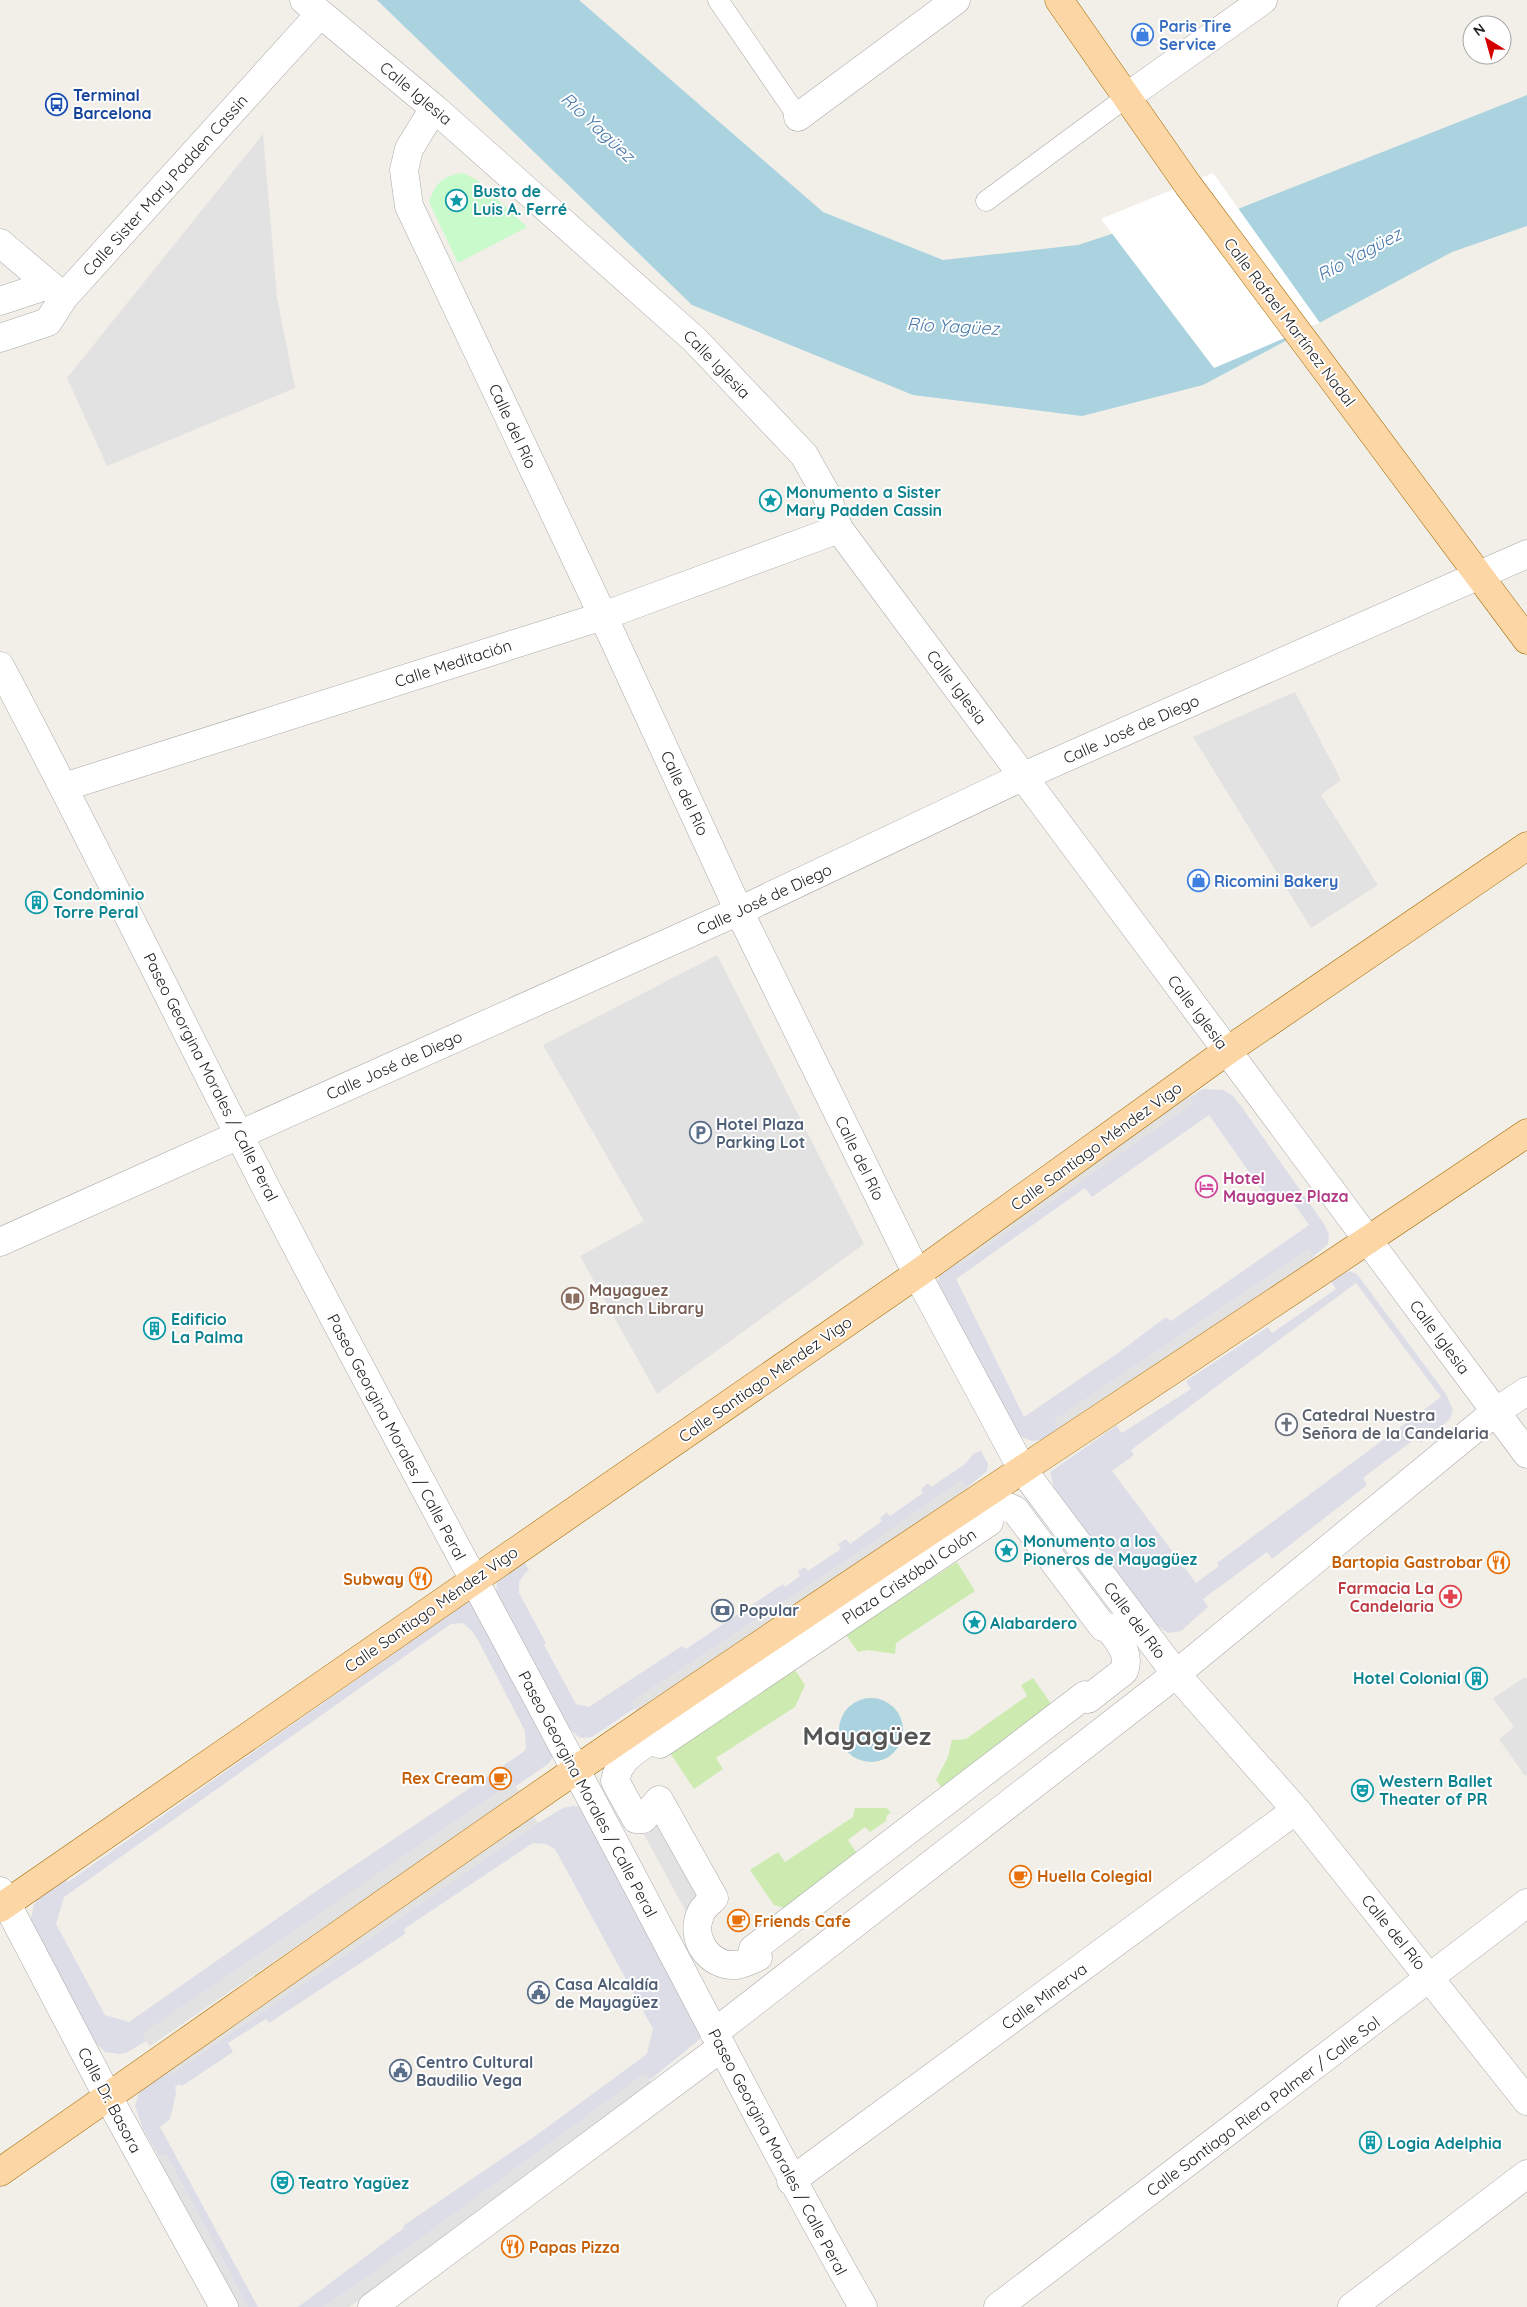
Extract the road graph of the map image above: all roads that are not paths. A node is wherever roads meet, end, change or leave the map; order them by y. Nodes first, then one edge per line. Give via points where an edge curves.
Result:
1 (718, 0) edge
2 (956, 0) edge
3 (1059, 0) edge
4 (1263, 0) edge
5 (312, 7) edge
6 (1128, 96) junction
7 (434, 108) junction
8 (798, 117) joint
9 (986, 201) dead end
10 (0, 243) edge
11 (56, 291) junction
12 (0, 301) edge
13 (0, 338) edge
14 (839, 529) junction
15 (1527, 554) edge
16 (1480, 576) junction
17 (603, 616) junction
18 (1527, 640) edge
19 (0, 666) edge
20 (1024, 776) junction
21 (64, 787) junction
22 (1527, 846) edge
23 (740, 911) junction
24 (1227, 1051) junction
25 (1527, 1133) edge
26 (239, 1134) junction
27 (1368, 1241) junction
28 (0, 1242) edge
29 (917, 1274) junction
30 (1527, 1391) edge
31 (1495, 1412) junction
32 (1527, 1454) edge
33 (1022, 1469) junction
34 (472, 1580) junction
35 (1176, 1674) junction
36 (576, 1770) junction
37 (1296, 1810) junction
38 (2, 1901) edge
39 (1527, 1904) edge
40 (753, 1949) joint
41 (1430, 1978) junction
42 (718, 2040) junction
43 (108, 2097) junction
44 (1527, 2100) edge
45 (0, 2172) edge
46 (1527, 2174) edge
47 (791, 2181) junction
48 (224, 2307) edge
49 (372, 2307) edge
50 (863, 2307) edge
51 (998, 2307) edge
52 (1352, 2307) edge

1 - 8 lane
2 - 8 street
3 - 6 main road, Calle Rafael Martínez Nadal
4 - 6 street
5 - 7 street, Calle Iglesia
5 - 11 street, Calle Sister Mary Padden Cassin
6 - 9 lane
6 - 16 main road, Calle Rafael Martínez Nadal via 1188,185
7 - 14 street, Calle Iglesia via 696,340 804,456 826,492
7 - 17 street, Calle del Río via 409,149 404,170 409,206
10 - 11 street
11 - 12 street, Calle Sister Mary Padden Cassin
11 - 13 street, Calle Sister Mary Padden Cassin via 48,322
14 - 17 street, Calle Meditación
14 - 20 street, Calle Iglesia
15 - 16 street, Calle José de Diego
16 - 18 main road, Calle Rafael Martínez Nadal
16 - 20 street, Calle José de Diego
17 - 21 street, Calle Meditación
17 - 23 street, Calle del Río
19 - 21 street, Paseo Georgina Morales / Calle Peral
20 - 23 street, Calle José de Diego
20 - 24 street, Calle Iglesia
21 - 26 street, Paseo Georgina Morales / Calle Peral
22 - 24 main road, Calle Santiago Méndez Vigo
23 - 26 street, Calle José de Diego
23 - 29 street, Calle del Río
24 - 27 street, Calle Iglesia
24 - 29 main road, Calle Santiago Méndez Vigo
25 - 27 main road
26 - 28 street, Calle José de Diego
26 - 34 street, Paseo Georgina Morales / Calle Peral
27 - 31 street, Calle Iglesia
27 - 33 main road
29 - 33 street, Calle del Río
29 - 34 main road, Calle Santiago Méndez Vigo
30 - 31 street
31 - 32 street, Calle Iglesia
31 - 35 street
33 - 35 street, Calle del Río
33 - 36 main road
34 - 36 street, Paseo Georgina Morales / Calle Peral
34 - 38 main road, Calle Santiago Méndez Vigo
35 - 37 street, Calle del Río
35 - 42 street
36 - 42 street, Paseo Georgina Morales / Calle Peral
36 - 43 main road
37 - 41 street, Calle del Río
37 - 47 street, Calle Minerva
38 - 43 street, Calle Dr. Basora
39 - 41 street, Calle Santiago Riera Palmer / Calle Sol
40 - 40 street, Plaza Cristóbal Colón via 758,1957 737,1965 725,1964 707,1954 700,1944 697,1923 700,1914 714,1898 659,1800 644,1819 636,1819 615,1781 619,1766 624,1758 655,1737 660,1744 989,1522 985,1517 998,1508 1015,1510 1103,1627 1108,1627 1125,1651 1124,1671 1088,1699 1084,1694
41 - 44 street, Calle del Río
41 - 51 street, Calle Santiago Riera Palmer / Calle Sol
42 - 47 street, Paseo Georgina Morales / Calle Peral
42 - 49 street
43 - 45 main road
43 - 48 street, Calle Dr. Basora
46 - 52 street
47 - 50 street, Paseo Georgina Morales / Calle Peral

